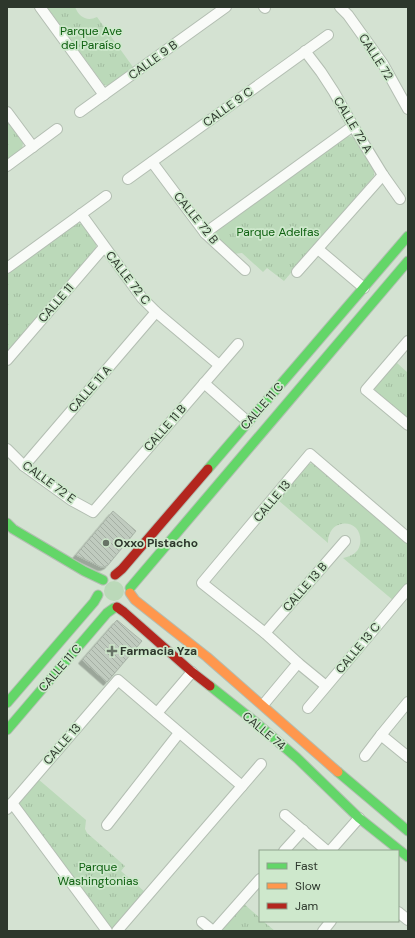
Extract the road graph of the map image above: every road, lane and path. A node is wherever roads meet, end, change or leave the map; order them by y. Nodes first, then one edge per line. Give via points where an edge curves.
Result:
1 (40, 7) edge
2 (226, 7) edge
3 (340, 7) edge
4 (328, 35) dead end
5 (305, 51) junction
6 (104, 95) junction
7 (408, 110) edge
8 (7, 112) edge
9 (80, 112) dead end
10 (353, 126) junction
11 (57, 129) dead end
12 (33, 147) junction
13 (152, 162) junction
14 (7, 166) edge
15 (383, 175) junction
16 (128, 180) dead end
17 (106, 196) dead end
18 (400, 199) dead end
19 (81, 214) junction
20 (205, 233) junction
21 (408, 236) edge
22 (104, 247) junction
23 (318, 249) junction
24 (408, 261) edge
25 (7, 268) edge
26 (245, 270) dead end
27 (297, 272) dead end
28 (364, 288) junction
29 (156, 312) junction
30 (408, 341) edge
31 (238, 344) dead end
32 (7, 360) edge
33 (219, 365) junction
34 (297, 365) junction
35 (310, 376) junction
36 (287, 377) junction
37 (204, 383) junction
38 (300, 388) junction
39 (275, 391) junction
40 (288, 402) junction
41 (248, 422) junction
42 (408, 425) edge
43 (7, 449) edge
44 (24, 466) junction
45 (93, 512) joint
46 (7, 523) edge
47 (408, 538) edge
48 (345, 541) dead end
49 (144, 543) junction
50 (156, 556) junction
51 (103, 580) junction
52 (125, 583) junction
53 (408, 589) edge
54 (107, 604) junction
55 (148, 611) junction
56 (137, 623) junction
57 (265, 633) junction
58 (175, 645) junction
59 (298, 663) junction
60 (192, 672) junction
61 (29, 678) junction
62 (326, 686) junction
63 (42, 689) junction
64 (408, 702) edge
65 (7, 703) edge
66 (263, 705) junction
67 (308, 708) dead end
68 (157, 713) junction
69 (7, 730) edge
70 (179, 732) junction
71 (381, 735) junction
72 (301, 739) junction
73 (288, 750) junction
74 (365, 756) dead end
75 (408, 757) edge
76 (261, 764) dead end
77 (336, 770) junction
78 (324, 784) junction
79 (242, 786) junction
80 (9, 806) edge
81 (285, 815) dead end
82 (359, 818) junction
83 (107, 825) dead end
84 (302, 830) junction
85 (408, 831) edge
86 (285, 850) edge
87 (326, 850) edge
88 (331, 850) edge
89 (408, 857) edge
90 (259, 880) edge
91 (399, 913) edge
92 (408, 920) edge
93 (202, 922) dead end
94 (331, 922) edge
95 (107, 931) edge
96 (117, 931) edge
97 (214, 931) edge
98 (323, 931) edge

1 - 6 street
2 - 6 street, CALLE 9 B
3 - 7 street, CALLE 72 via 383,64
4 - 5 street, CALLE 9 C
5 - 10 street, CALLE 72 A via 334,92
5 - 13 street, CALLE 9 C
6 - 9 street, CALLE 9 B
8 - 12 street
10 - 15 street, CALLE 72 A
10 - 20 street
11 - 12 street
12 - 14 street
13 - 16 street, CALLE 9 C
13 - 20 street, CALLE 72 B
15 - 18 street, CALLE 72 A
15 - 23 street
17 - 19 street
19 - 22 street, CALLE 72 C
19 - 25 street
20 - 26 street, CALLE 72 B
21 - 28 main road, CALLE 11 C
22 - 29 street, CALLE 72 C via 142,298
22 - 32 street, CALLE 11
23 - 27 street
23 - 28 street
24 - 35 main road, CALLE 11 C
28 - 34 main road, CALLE 11 C
29 - 33 street, CALLE 72 C
29 - 44 street, CALLE 11 A
30 - 42 street via 366,390
31 - 33 street, CALLE 11 B
33 - 37 street, CALLE 11 B
34 - 35 main road
34 - 36 main road, CALLE 11 C
35 - 38 main road, CALLE 11 C
36 - 38 main road
36 - 39 main road, CALLE 11 C
37 - 41 street
37 - 45 street, CALLE 11 B
38 - 40 main road, CALLE 11 C
39 - 40 main road
39 - 41 main road, CALLE 11 C
40 - 50 main road, CALLE 11 C
41 - 49 main road, CALLE 11 C
43 - 44 street, CALLE 72 E
44 - 45 street, CALLE 72 E via 71,500
46 - 51 main road via 13,529
47 - 57 street, CALLE 13 via 310,454 202,583
48 - 57 street, CALLE 13 B
49 - 50 main road via 147,554
49 - 52 main road, CALLE 11 C via 122,569
50 - 52 main road, CALLE 11 C via 136,580
51 - 52 main road via 106,577
51 - 54 main road via 99,587
52 - 54 main road via 129,598 126,602 122,606
52 - 55 main road, CALLE 74 via 135,600
53 - 62 street, CALLE 13 C
54 - 56 main road, CALLE 74 via 124,612
54 - 61 main road, CALLE 11 C via 94,602
54 - 63 main road, CALLE 11 C via 107,613
55 - 56 main road
55 - 58 main road, CALLE 74
56 - 58 main road, CALLE 74
57 - 59 street
58 - 60 main road, CALLE 74
58 - 66 main road, CALLE 74 via 207,657
59 - 62 street
59 - 66 street
60 - 68 street
60 - 73 main road, CALLE 74
61 - 63 main road via 38,680
61 - 65 main road, CALLE 11 C
62 - 67 street, CALLE 13 C
63 - 69 main road, CALLE 11 C
64 - 71 street
66 - 72 main road, CALLE 74
68 - 70 street
68 - 80 street, CALLE 13 via 118,680
70 - 79 street
70 - 83 street
71 - 74 street
71 - 75 street
72 - 73 main road via 296,748
72 - 77 main road, CALLE 74
73 - 78 main road, CALLE 74
76 - 79 street
77 - 78 main road via 328,774
77 - 85 main road, CALLE 74
78 - 82 main road, CALLE 74
79 - 96 street
80 - 95 street
81 - 84 street
82 - 88 street
82 - 89 main road, CALLE 74
84 - 86 street
84 - 87 street
90 - 97 street
91 - 92 street
93 - 97 street
94 - 98 street

